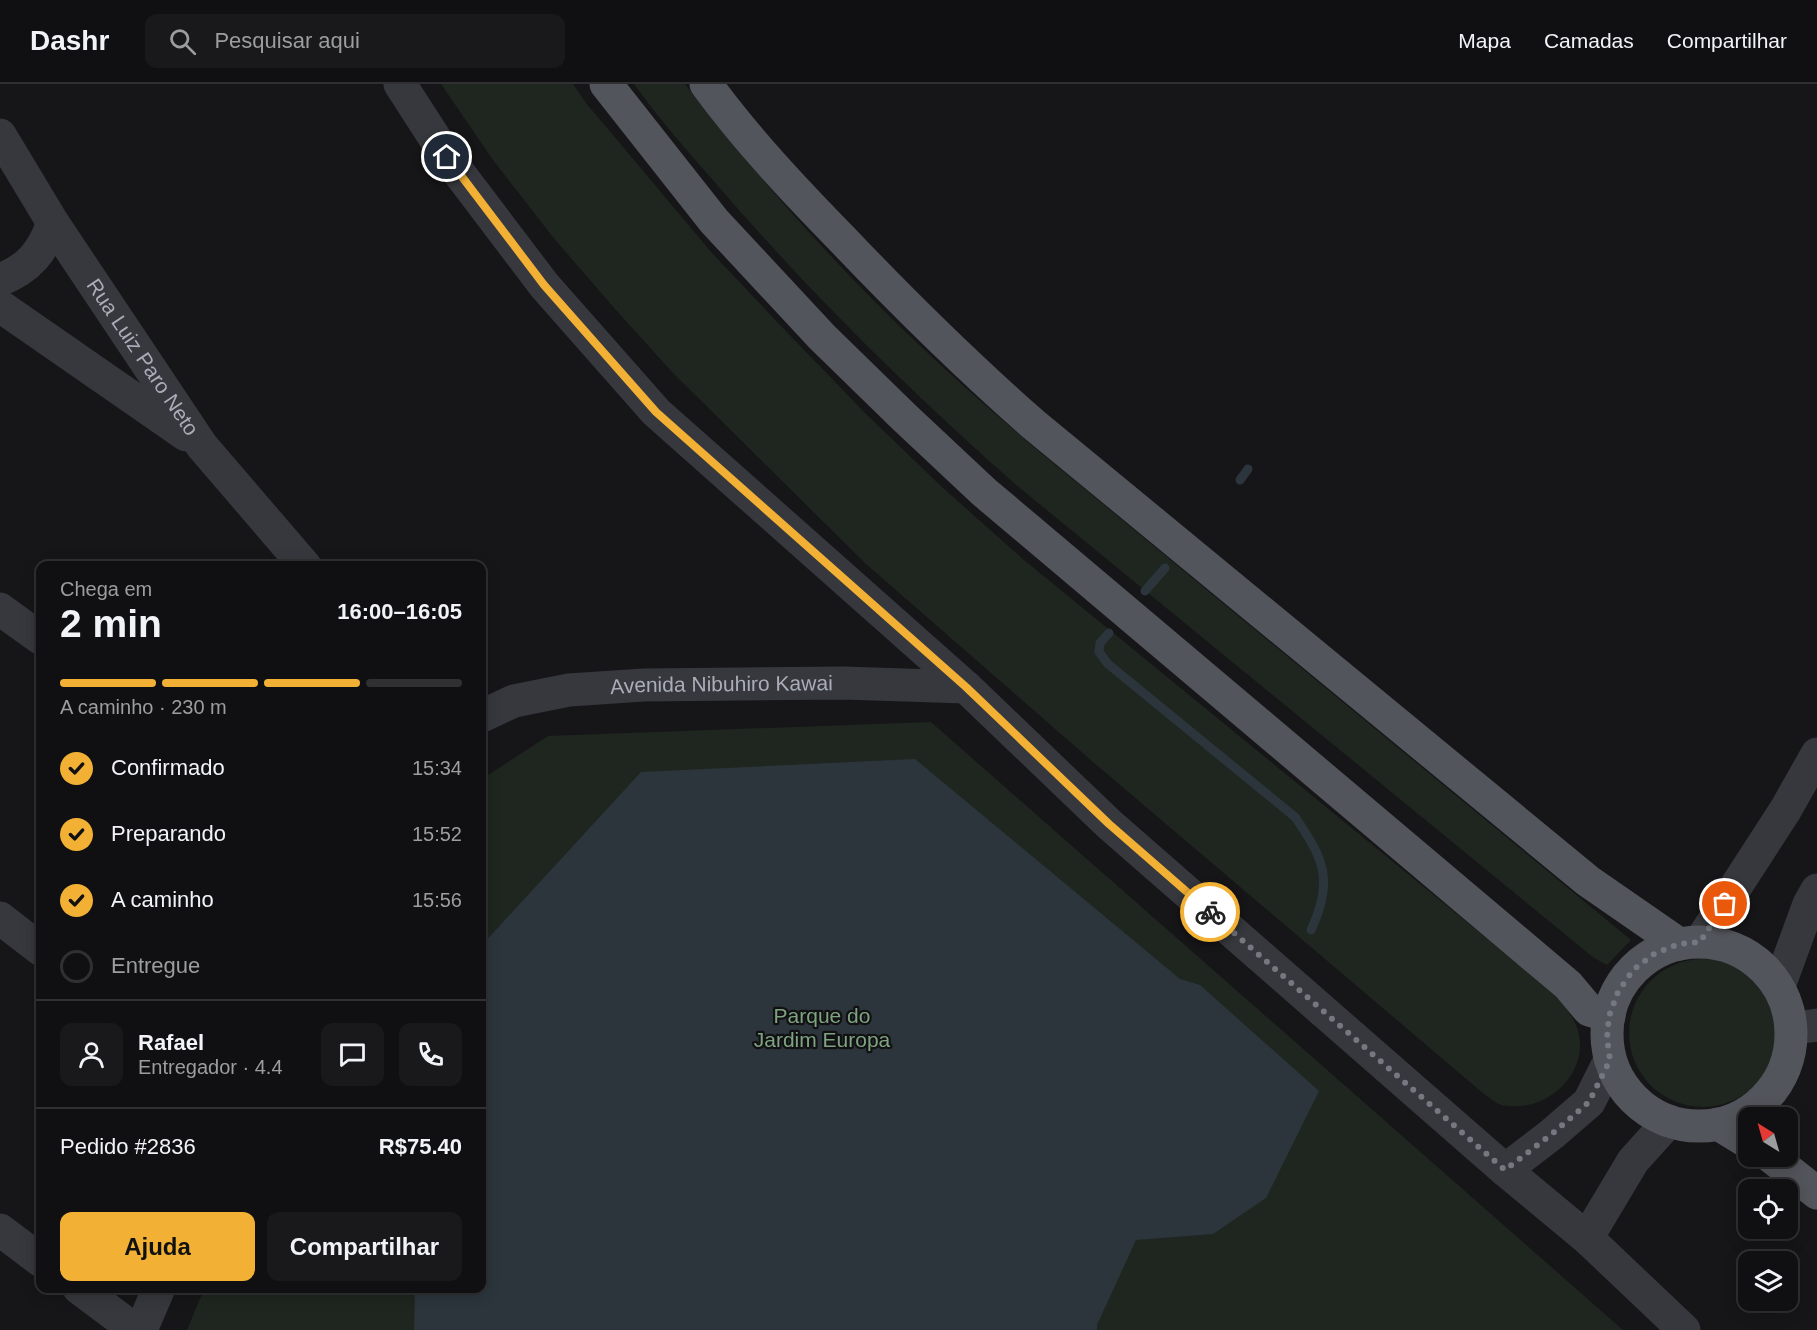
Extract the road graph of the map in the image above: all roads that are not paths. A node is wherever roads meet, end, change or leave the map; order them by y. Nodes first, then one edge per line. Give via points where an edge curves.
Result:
1 (400, 84) edge
2 (606, 84) edge
3 (706, 84) edge
4 (0, 135) edge
5 (53, 223) junction
6 (0, 280) edge
7 (0, 306) edge
8 (202, 446) junction
9 (301, 561) edge
10 (0, 609) edge
11 (36, 635) edge
12 (966, 687) junction
13 (486, 714) edge
14 (1817, 754) edge
15 (1817, 891) edge
16 (0, 918) edge
17 (1689, 943) junction
18 (36, 946) edge
19 (1609, 1016) junction
20 (1801, 1019) edge
21 (1610, 1060) junction
22 (1669, 1121) junction
23 (1718, 1124) junction
24 (1738, 1136) edge
25 (1784, 1167) edge
26 (1505, 1170) junction
27 (1817, 1192) edge
28 (0, 1230) edge
29 (1587, 1238) junction
30 (36, 1257) edge
31 (86, 1293) edge
32 (157, 1293) edge
33 (135, 1330) edge
34 (141, 1330) edge
35 (1684, 1330) edge

1 - 12 street via 447,157 544,285 656,412
2 - 19 main road via 714,221 903,417 984,492 1568,985 1589,1010
3 - 17 main road via 782,177 907,306 1033,424 1588,881
4 - 5 street, Rua Luiz Paro Neto
5 - 6 street via 45,244 31,262
5 - 8 street, Rua Luiz Paro Neto
7 - 8 street
8 - 9 street, Rua Luiz Paro Neto
10 - 11 street
12 - 13 street, Avenida Nibuhiro Kawai via 843,683 644,685 569,690 514,701
12 - 26 street via 1109,824
14 - 17 street via 1786,809
15 - 20 street via 1809,904
16 - 18 street
17 - 19 main road via 1654,954 1633,970 1618,992
17 - 20 main road via 1731,947 1758,963
19 - 21 main road
20 - 23 main road via 1784,1071 1769,1096 1746,1114
21 - 22 main road via 1632,1098
21 - 26 street via 1589,1102
22 - 23 main road via 1693,1126
22 - 29 street via 1633,1161
23 - 24 main road
25 - 27 main road
26 - 29 street
28 - 30 street
29 - 35 street
31 - 33 street
32 - 34 street

